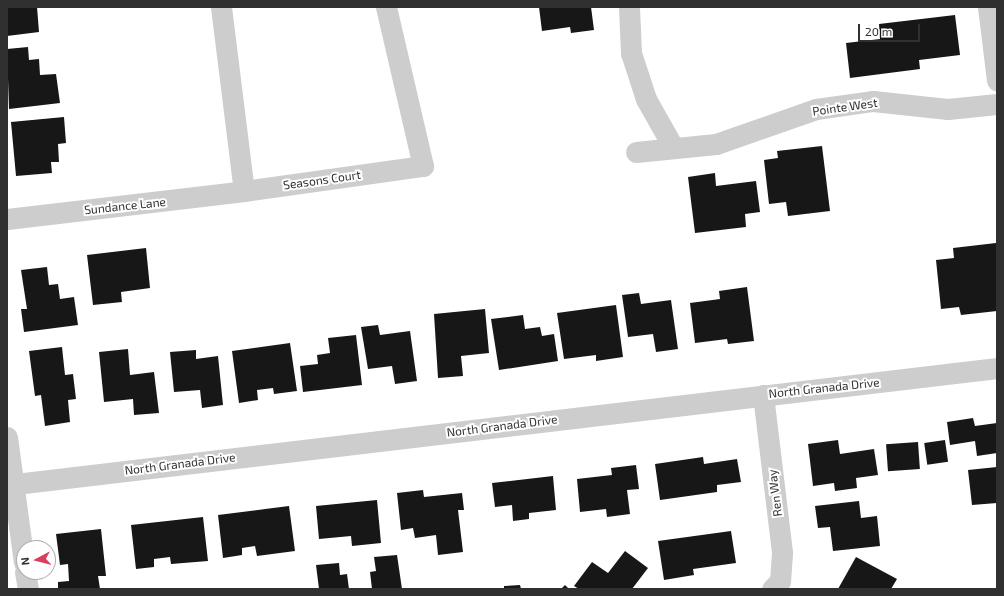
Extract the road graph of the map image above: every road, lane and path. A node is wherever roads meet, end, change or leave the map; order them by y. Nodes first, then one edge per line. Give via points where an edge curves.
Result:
1 (221, 7) edge
2 (386, 7) edge
3 (629, 7) edge
4 (988, 7) edge
5 (997, 80) edge
6 (997, 104) edge
7 (673, 148) junction
8 (636, 152) dead end
9 (244, 191) junction
10 (7, 219) edge
11 (997, 368) edge
12 (763, 394) junction
13 (7, 437) edge
14 (10, 484) edge
15 (20, 540) edge
16 (772, 589) edge

1 - 9 street
2 - 9 street, Seasons Court via 423,166
3 - 7 street via 632,53 646,99
4 - 5 street
6 - 7 street, Pointe West via 948,109 873,101 816,109 716,144
7 - 8 street, Pointe West
9 - 10 street, Sundance Lane
11 - 12 street, North Granada Drive
12 - 14 street, North Granada Drive
12 - 16 street, Ren Way via 782,553 780,581
13 - 14 street
14 - 15 street

